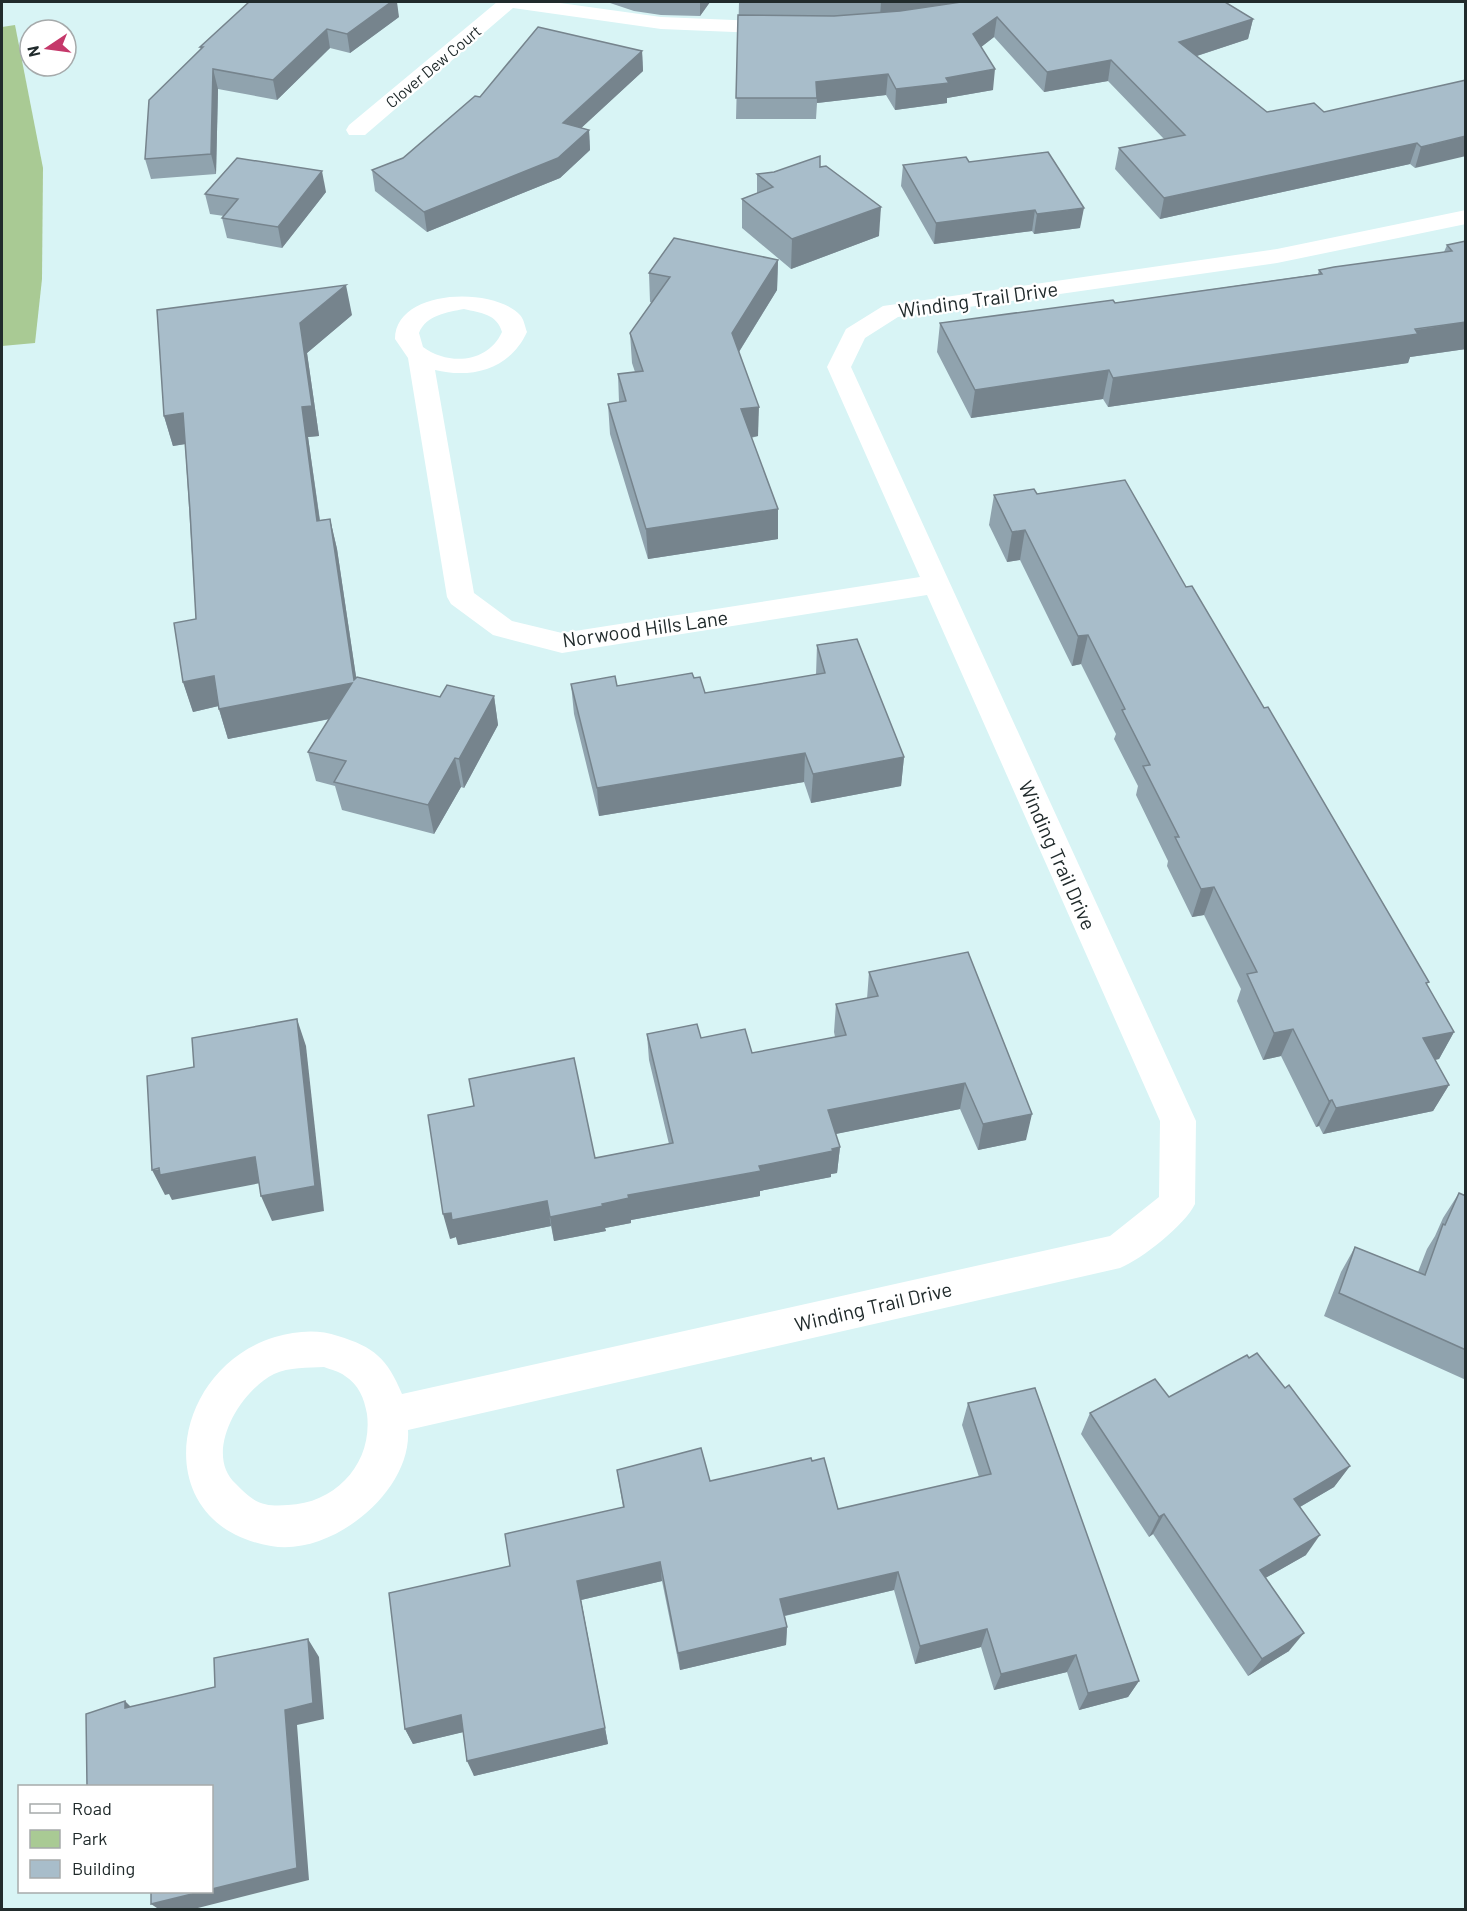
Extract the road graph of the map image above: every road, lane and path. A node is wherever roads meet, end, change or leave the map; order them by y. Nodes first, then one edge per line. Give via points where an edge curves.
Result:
1 (508, 2) edge
2 (515, 2) edge
3 (801, 28) edge
4 (357, 130) dead end
5 (1466, 217) edge
6 (420, 358) dead end
7 (937, 584) junction
8 (390, 1414) junction

1 - 4 street, Clover Dew Court
2 - 3 street via 661,22
5 - 7 street, Winding Trail Drive via 1276,256 891,311 855,334 839,367
6 - 7 street, Norwood Hills Lane via 461,597 503,628 562,643
7 - 8 street, Winding Trail Drive via 1178,1121 1177,1204 1120,1251
8 - 8 street via 379,1383 356,1360 324,1349 289,1351 255,1365 226,1389 208,1422 203,1457 213,1490 237,1514 270,1527 307,1526 342,1510 372,1482 388,1449

